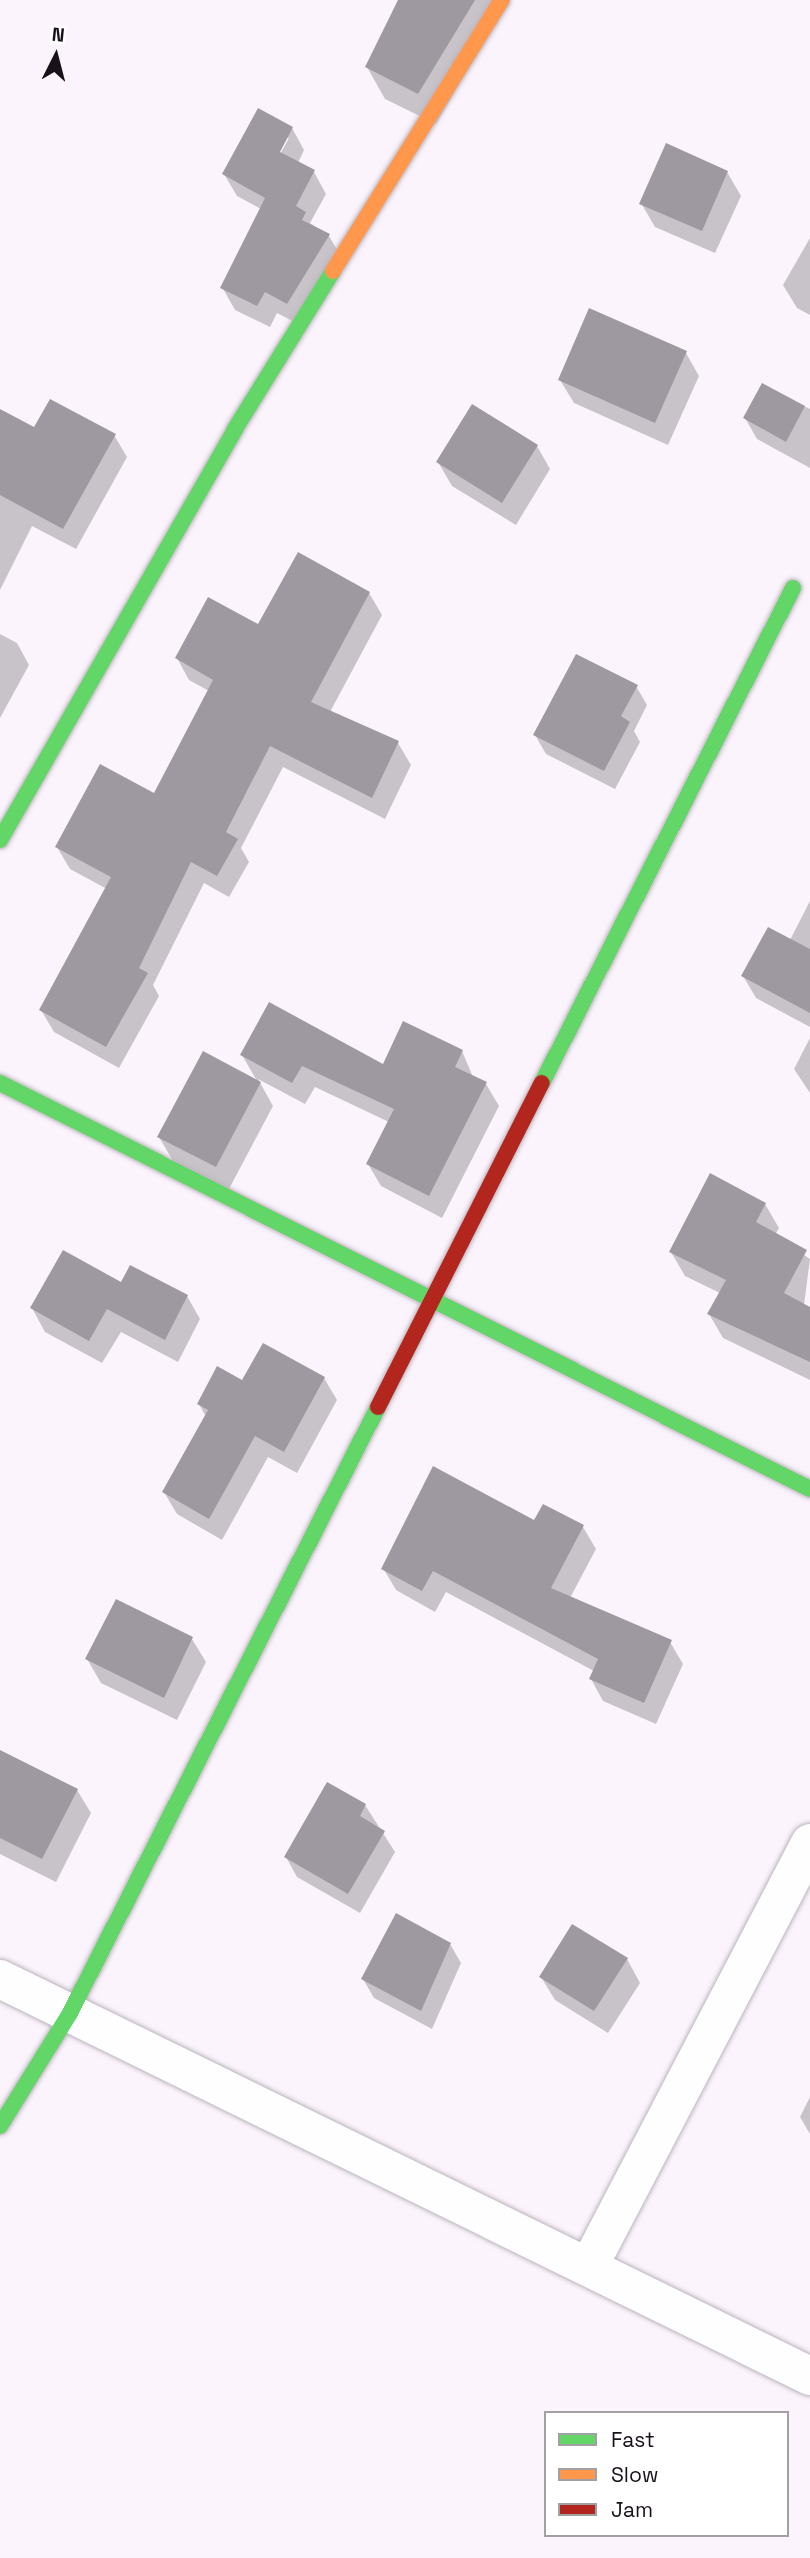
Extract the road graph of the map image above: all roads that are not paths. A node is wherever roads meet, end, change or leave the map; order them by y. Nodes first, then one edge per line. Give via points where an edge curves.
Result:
1 (502, 0) edge
2 (793, 588) dead end
3 (0, 840) edge
4 (0, 1083) edge
5 (431, 1299) junction
6 (810, 1489) edge
7 (810, 1843) edge
8 (0, 1979) edge
9 (70, 2013) junction
10 (0, 2126) edge
11 (590, 2264) junction
12 (810, 2376) edge

1 - 3 street via 235,429
2 - 5 street
4 - 5 street
5 - 6 street
5 - 9 street
7 - 11 street
8 - 9 street
9 - 10 street
9 - 11 street
11 - 12 street

